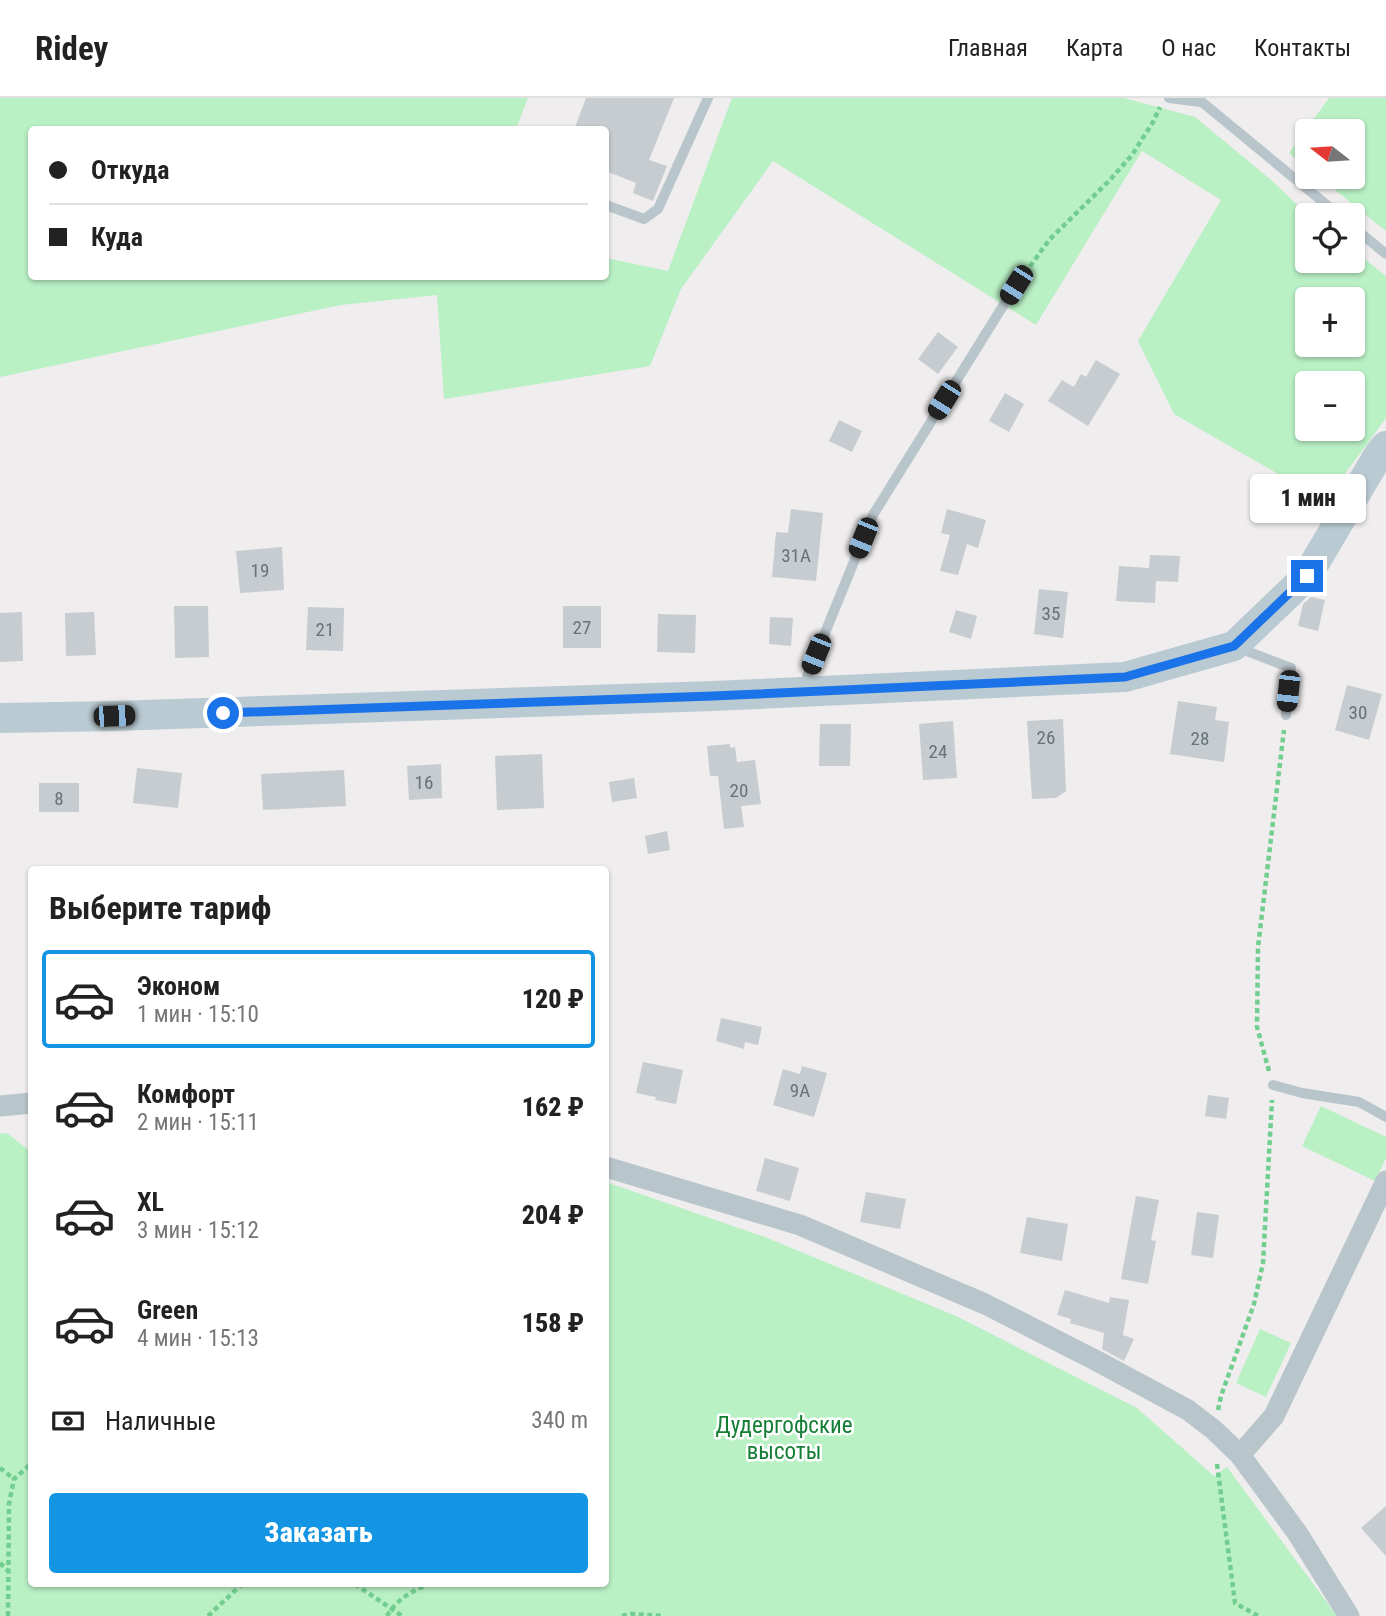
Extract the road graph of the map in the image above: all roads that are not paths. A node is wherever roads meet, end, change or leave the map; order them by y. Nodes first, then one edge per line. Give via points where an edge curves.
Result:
1 (708, 98) edge
2 (1166, 98) edge
3 (1199, 100) edge
4 (1324, 203) edge
5 (609, 206) edge
6 (1365, 237) edge
7 (1386, 254) edge
8 (1016, 285) road end
9 (1386, 446) edge
10 (1234, 646) junction
11 (807, 692) junction
12 (1286, 715) dead end
13 (0, 718) edge
14 (1273, 1085) dead end
15 (28, 1103) edge
16 (0, 1106) edge
17 (1386, 1117) edge
18 (609, 1168) edge
19 (1386, 1181) edge
20 (1240, 1455) junction
21 (1349, 1616) edge

1 - 5 lane via 658,209 645,219
2 - 3 lane
3 - 4 lane
6 - 7 lane
8 - 11 lane via 873,514 807,677
9 - 10 street via 1307,576
10 - 11 street via 1125,677
10 - 12 lane via 1291,668
11 - 13 street
14 - 17 lane via 1359,1102
15 - 16 street
18 - 20 street via 800,1225 985,1304 1188,1410
19 - 20 street via 1274,1416
20 - 21 street via 1298,1534

